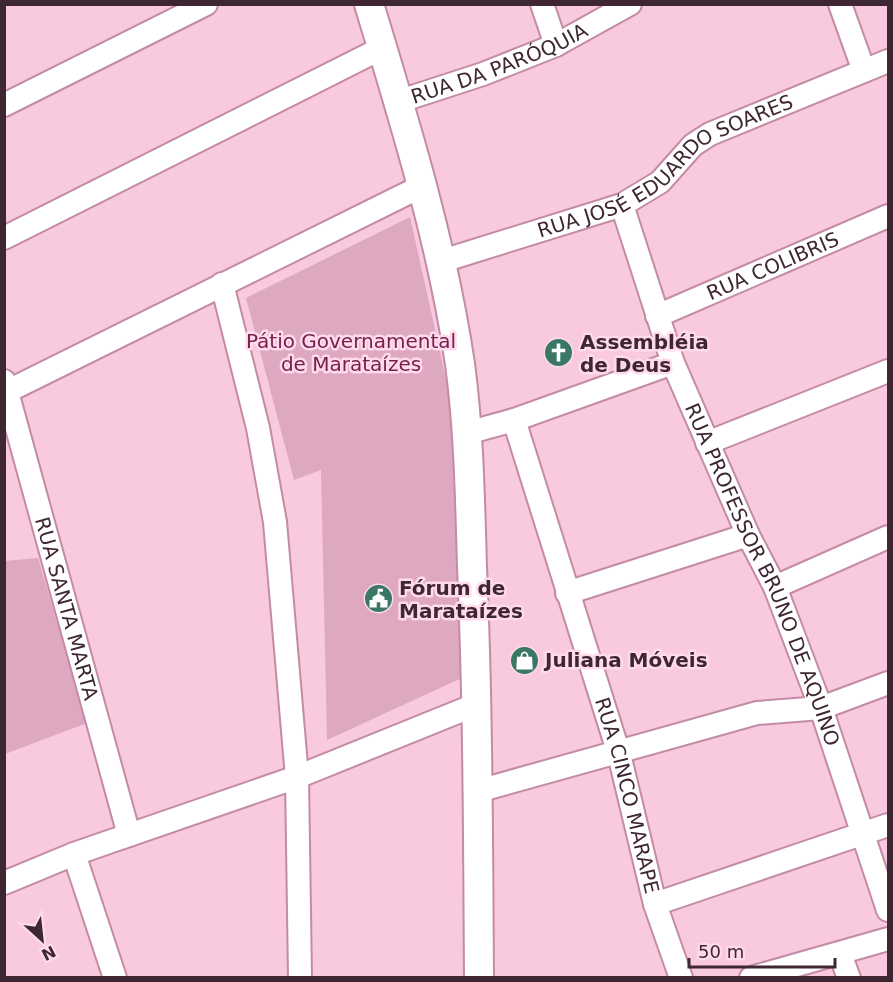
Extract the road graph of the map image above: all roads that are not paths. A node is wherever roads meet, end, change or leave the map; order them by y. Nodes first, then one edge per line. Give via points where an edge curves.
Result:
1 (206, 4) edge
2 (369, 4) edge
3 (542, 4) edge
4 (630, 4) edge
5 (840, 4) edge
6 (556, 45) junction
7 (382, 48) junction
8 (888, 61) edge
9 (864, 71) junction
10 (400, 101) junction
11 (4, 105) edge
12 (422, 186) junction
13 (622, 205) junction
14 (888, 216) edge
15 (4, 238) edge
16 (439, 262) junction
17 (222, 284) junction
18 (657, 316) junction
19 (673, 363) junction
20 (888, 371) edge
21 (6, 388) edge
22 (514, 420) junction
23 (467, 434) junction
24 (707, 443) junction
25 (748, 535) junction
26 (888, 537) edge
27 (775, 587) junction
28 (567, 592) junction
29 (888, 683) edge
30 (475, 705) junction
31 (821, 708) junction
32 (619, 754) junction
33 (297, 777) junction
34 (478, 791) junction
35 (888, 825) edge
36 (862, 835) junction
37 (129, 836) junction
38 (74, 854) junction
39 (4, 883) edge
40 (655, 904) junction
41 (888, 910) edge
42 (888, 939) edge
43 (840, 954) junction
44 (115, 978) edge
45 (300, 978) edge
46 (479, 978) edge
47 (681, 978) edge
48 (751, 978) edge
49 (849, 978) edge

1 - 11 street
2 - 7 main road
3 - 6 street
4 - 6 street, RUA DA PARÓQUIA
5 - 9 street
6 - 10 street, RUA DA PARÓQUIA
7 - 10 main road
7 - 15 street
8 - 9 street, RUA JOSÉ EDUARDO SOARES
9 - 13 street, RUA JOSÉ EDUARDO SOARES via 710,134 693,145 660,182
10 - 12 main road
12 - 16 main road
12 - 17 street
13 - 16 street, RUA JOSÉ EDUARDO SOARES
13 - 18 street, RUA PROFESSOR BRUNO DE AQUINO
14 - 18 street, RUA COLIBRIS
16 - 23 main road via 460,363
17 - 21 street
17 - 33 street via 258,428 275,522
18 - 19 street, RUA PROFESSOR BRUNO DE AQUINO
19 - 22 street
19 - 24 street, RUA PROFESSOR BRUNO DE AQUINO
20 - 24 street
21 - 37 street, RUA SANTA MARTA
22 - 23 street
22 - 28 street, RUA CINCO MARAPE
23 - 30 main road
24 - 25 street, RUA PROFESSOR BRUNO DE AQUINO
25 - 27 street, RUA PROFESSOR BRUNO DE AQUINO
25 - 28 street
26 - 27 street
27 - 31 street, RUA PROFESSOR BRUNO DE AQUINO
28 - 32 street, RUA CINCO MARAPE
29 - 31 street
30 - 33 street
30 - 34 main road
31 - 32 street via 757,713
31 - 36 street, RUA PROFESSOR BRUNO DE AQUINO
32 - 34 street
32 - 40 street, RUA CINCO MARAPE
33 - 37 street
33 - 45 street
34 - 46 main road
35 - 36 street
36 - 40 street
36 - 41 street, RUA PROFESSOR BRUNO DE AQUINO
37 - 38 street
38 - 39 street
38 - 44 street
40 - 47 street, RUA CINCO MARAPE
42 - 43 street
43 - 48 street
43 - 49 street

